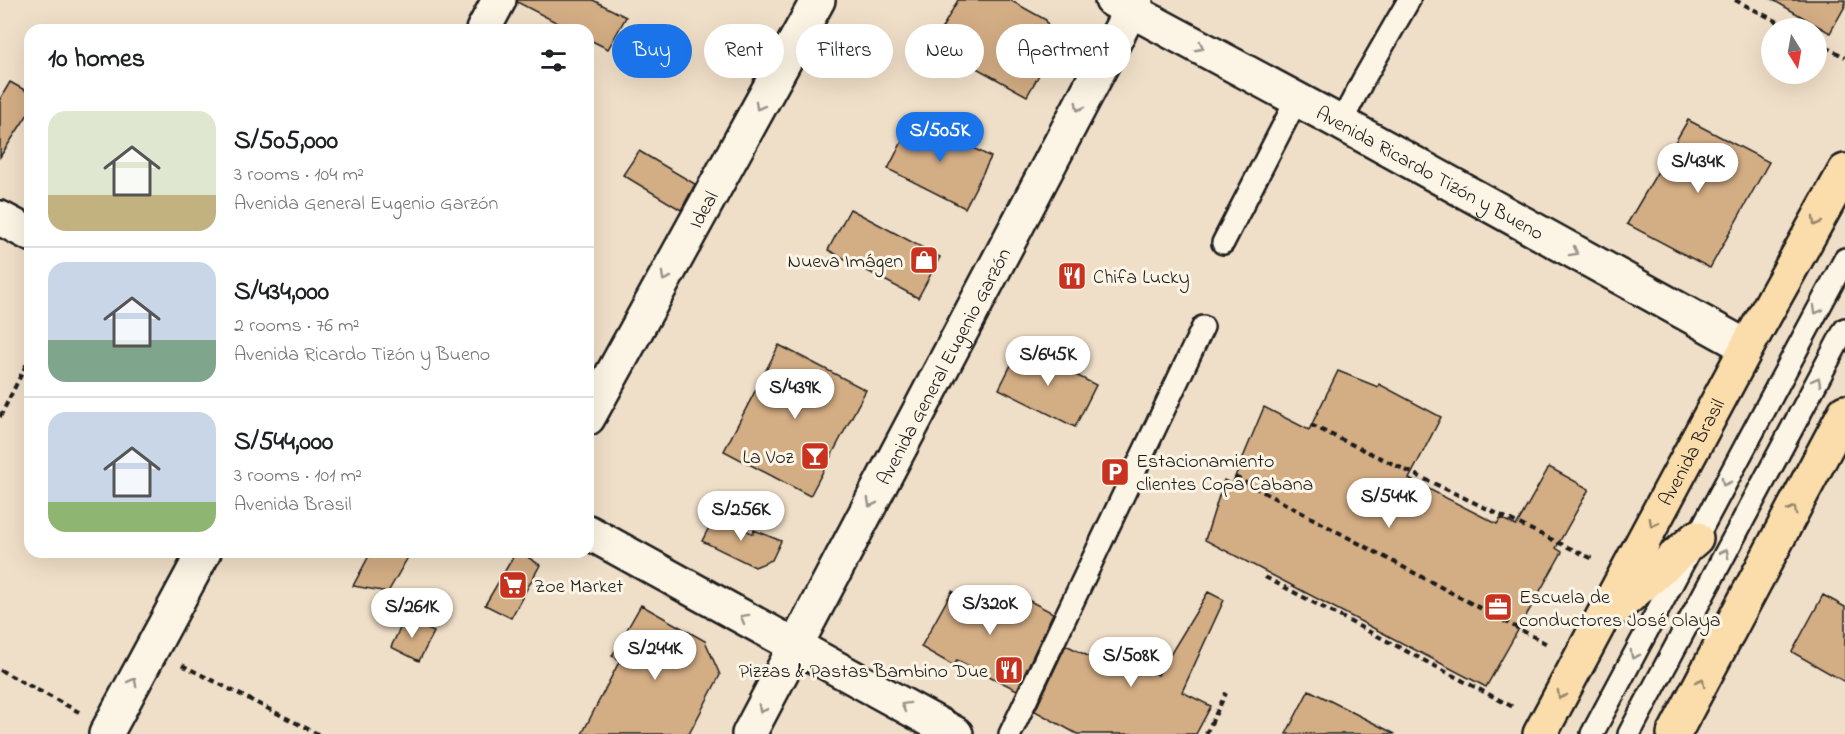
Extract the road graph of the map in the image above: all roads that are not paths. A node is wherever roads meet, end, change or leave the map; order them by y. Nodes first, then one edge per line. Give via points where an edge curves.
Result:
1 (499, 0) edge
2 (818, 0) edge
3 (1409, 0) edge
4 (1126, 3) edge
5 (486, 24) edge
6 (1297, 99) junction
7 (1341, 123) junction
8 (1845, 171) edge
9 (0, 219) edge
10 (24, 231) edge
11 (1223, 243) dead end
12 (1845, 259) edge
13 (1203, 327) dead end
14 (1845, 329) edge
15 (1747, 347) junction
16 (594, 407) edge
17 (1845, 412) edge
18 (594, 535) edge
19 (1696, 538) junction
20 (201, 558) edge
21 (1599, 623) junction
22 (795, 646) junction
23 (108, 731) edge
24 (749, 734) edge
25 (956, 734) edge
26 (1010, 734) edge
27 (1540, 734) edge
28 (1592, 734) edge
29 (1629, 734) edge
30 (1674, 734) edge

1 - 5 street
2 -> 16 street, Ideal
3 - 7 lane
4 -> 6 street, Avenida Ricardo Tizón y Bueno
4 -> 22 street, Avenida General Eugenio Garzón
6 - 7 street, Avenida Ricardo Tizón y Bueno
6 - 11 lane
7 -> 15 street, Avenida Ricardo Tizón y Bueno
8 -> 15 main road, Avenida Brasil
9 - 10 street
12 -> 19 lane
13 - 26 lane
29 -> 14 lane
15 -> 21 main road, Avenida Brasil
30 -> 17 main road
22 -> 18 street
19 - 21 main road
19 -> 28 lane
23 -> 20 street
21 -> 27 main road, Avenida Brasil
22 -> 24 street, Avenida General Eugenio Garzón
25 -> 22 street

